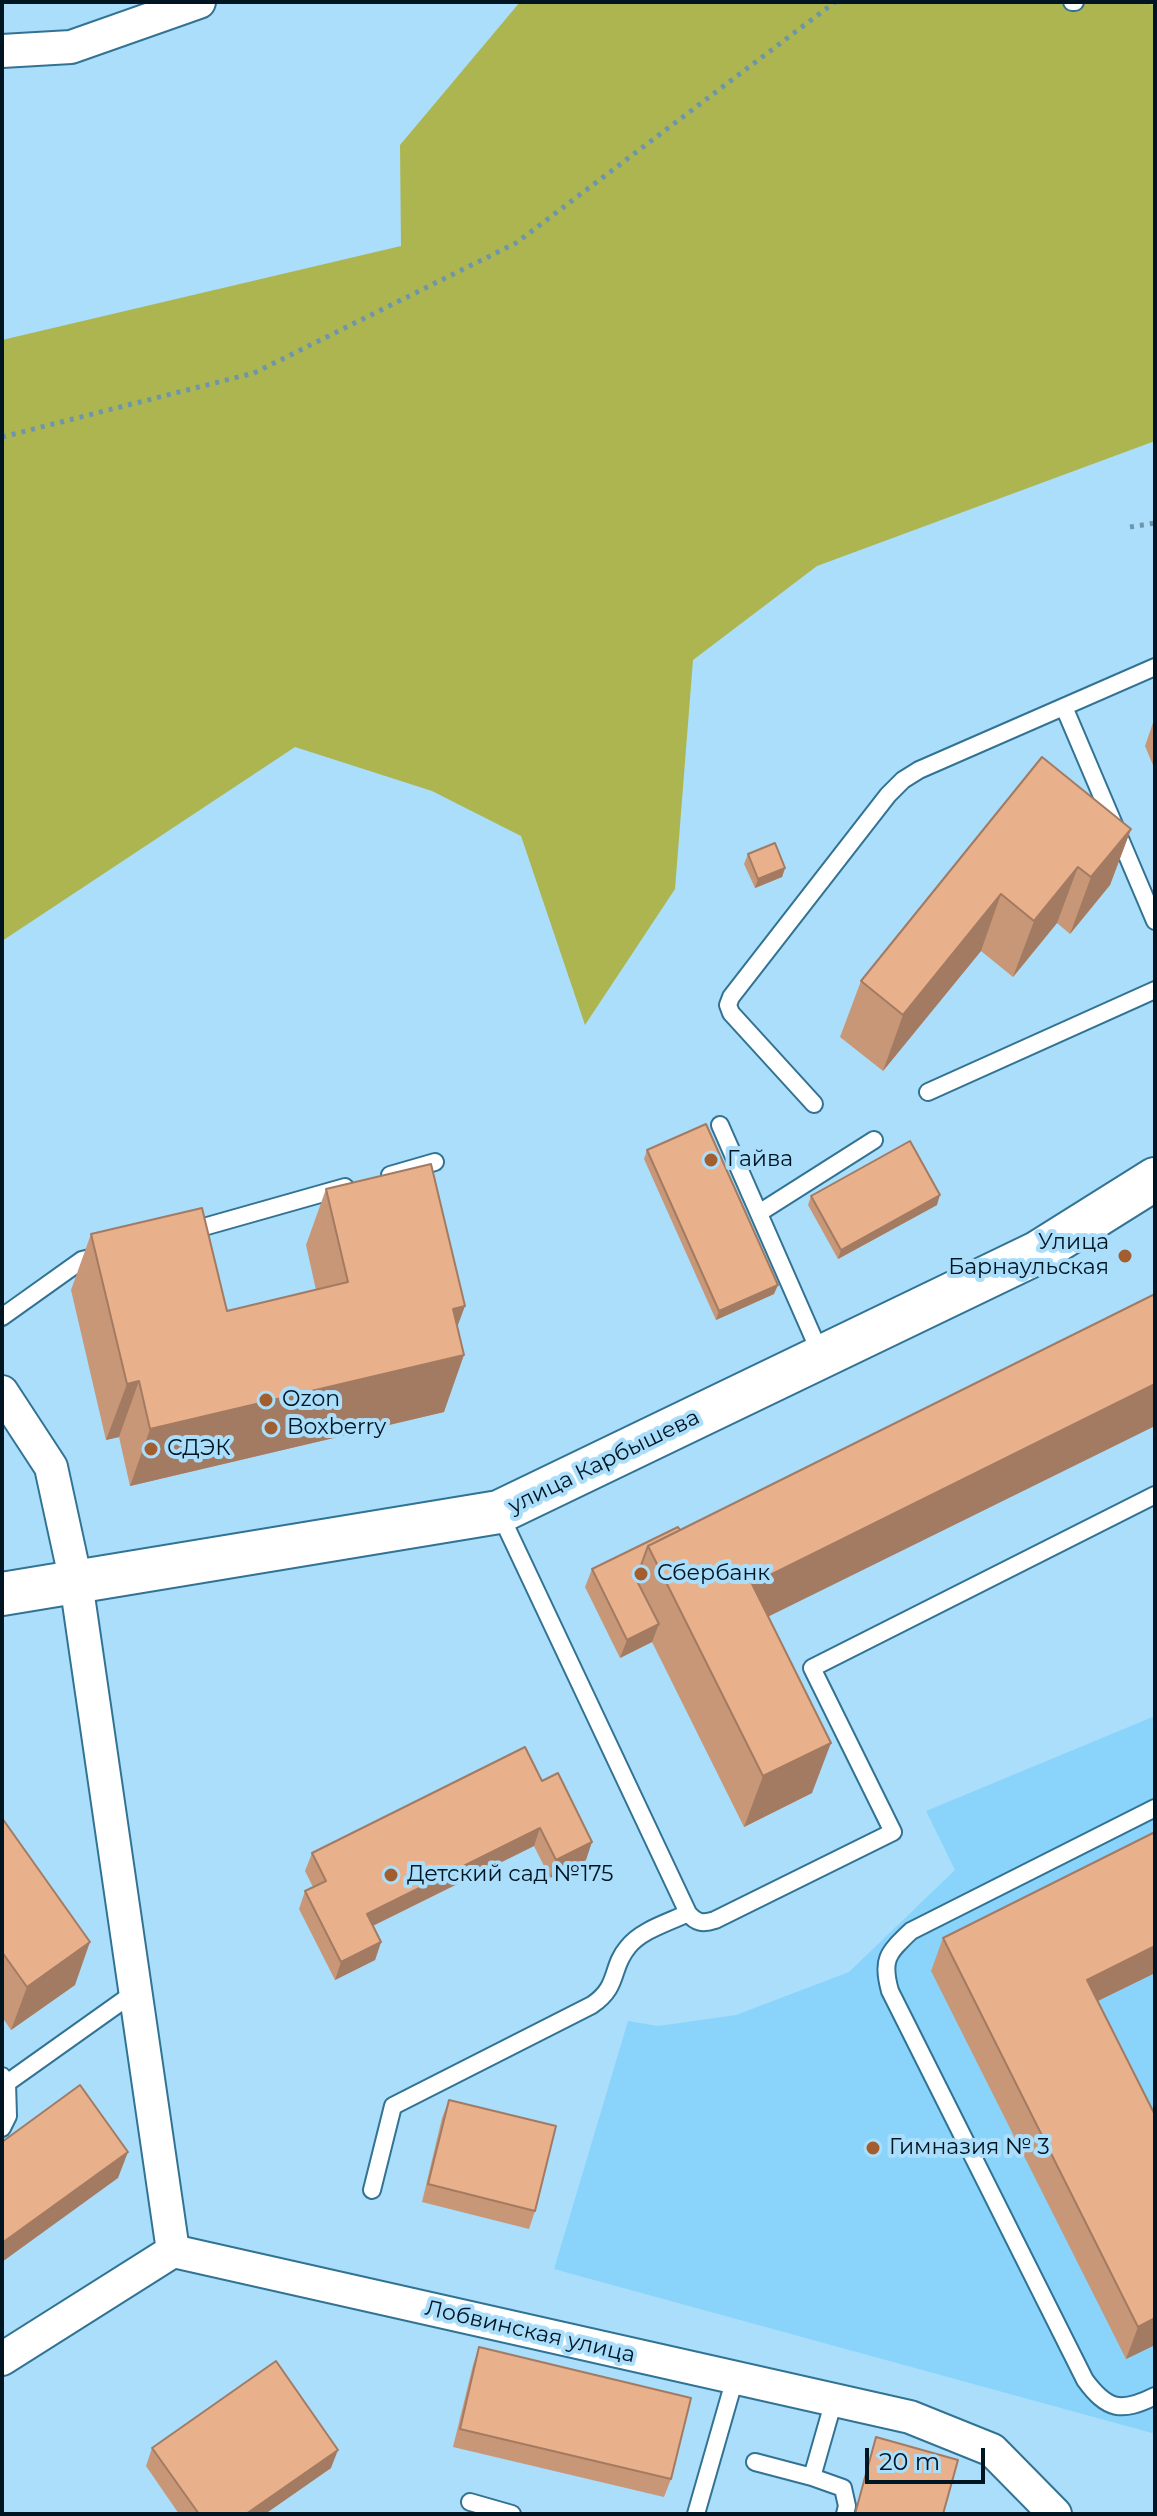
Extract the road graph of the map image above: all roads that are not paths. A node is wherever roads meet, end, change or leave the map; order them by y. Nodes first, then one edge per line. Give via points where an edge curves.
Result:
1 (199, 2) edge
2 (2, 51) edge
3 (1155, 667) edge
4 (1064, 707) junction
5 (1155, 921) edge
6 (1155, 990) edge
7 (928, 1092) dead end
8 (814, 1104) dead end
9 (720, 1125) dead end
10 (874, 1140) dead end
11 (435, 1162) dead end
12 (1155, 1179) edge
13 (759, 1213) junction
14 (174, 1235) edge
15 (113, 1252) edge
16 (2, 1317) edge
17 (822, 1357) junction
18 (2, 1392) edge
19 (1155, 1495) edge
20 (499, 1512) junction
21 (76, 1582) junction
22 (2, 1594) edge
23 (1155, 1808) edge
24 (688, 1913) junction
25 (135, 1992) junction
26 (4, 2079) edge
27 (2, 2128) edge
28 (372, 2190) dead end
29 (173, 2251) junction
30 (2, 2359) edge
31 (735, 2378) junction
32 (1155, 2396) edge
33 (834, 2400) junction
34 (755, 2462) dead end
35 (812, 2477) junction
36 (470, 2502) dead end
37 (512, 2514) edge
38 (696, 2514) edge
39 (845, 2514) edge
40 (1055, 2514) edge

1 - 2 street via 71,47
3 - 4 lane
4 - 5 lane
4 - 8 lane via 903,780 731,997 731,1013
6 - 7 lane
9 - 13 lane
10 - 13 lane
11 - 14 lane
12 - 17 street, улица Карбышева via 1037,1253
13 - 17 lane
15 - 16 lane via 82,1260
17 - 20 street, улица Карбышева
18 - 21 street via 51,1467
19 - 24 lane via 812,1668 893,1832 715,1920 704,1923
20 - 21 street, улица Карбышева
20 - 24 lane
21 - 22 street, улица Карбышева
21 - 25 street
23 - 32 lane via 911,1931 892,1949 885,1971 890,1991 1085,2380 1099,2400 1120,2407
24 - 28 lane via 628,1946 606,1995 592,2005 393,2106
25 - 26 lane
25 - 29 street
26 - 27 lane via 8,2116
29 - 30 street
29 - 31 street, Лобвинская улица
31 - 33 street, Лобвинская улица
31 - 38 lane
33 - 35 lane
33 - 40 street, Лобвинская улица via 910,2417 992,2450
34 - 35 lane
35 - 39 lane via 843,2488
36 - 37 lane

